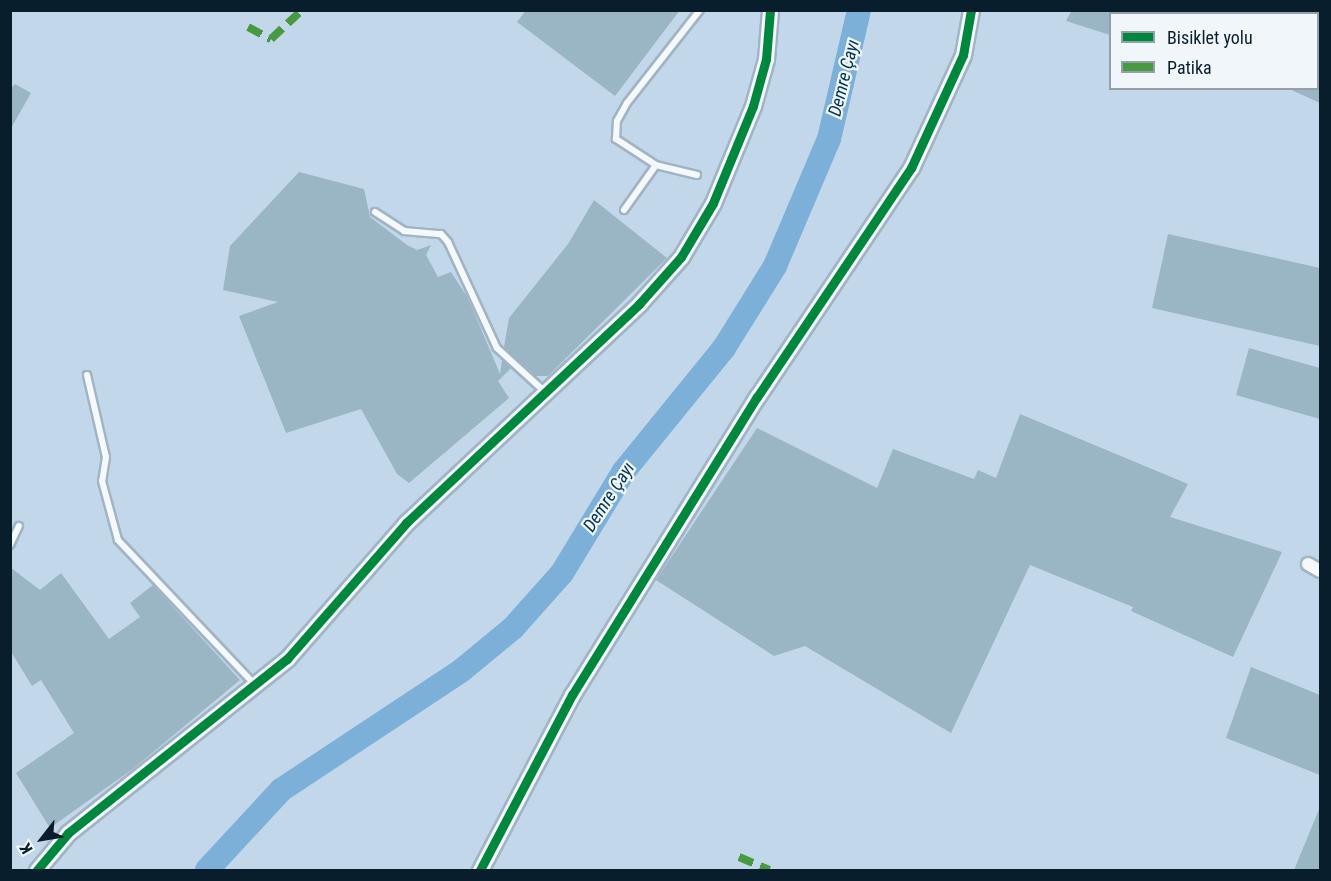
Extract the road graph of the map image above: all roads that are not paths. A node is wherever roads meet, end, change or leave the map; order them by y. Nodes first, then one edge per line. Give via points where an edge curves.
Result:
1 (700, 10) edge
2 (770, 10) edge
3 (971, 10) edge
4 (656, 165) junction
5 (697, 175) dead end
6 (624, 210) dead end
7 (375, 212) dead end
8 (87, 375) dead end
9 (544, 392) junction
10 (19, 526) dead end
11 (10, 545) edge
12 (1308, 564) dead end
13 (1320, 571) edge
14 (254, 685) junction
15 (37, 870) edge
16 (480, 870) edge

1 - 4 lane via 617,121 616,139
2 - 9 street via 766,59 753,106 713,203 686,248 639,304
3 - 16 street via 963,55 911,168 757,397 572,695
4 - 5 lane
4 - 6 lane
7 - 9 lane via 404,231 441,234 497,348
8 - 14 lane via 106,457 102,481 118,540
9 - 14 street via 406,523 287,659
10 - 11 lane
12 - 13 street
14 - 15 street via 68,833

